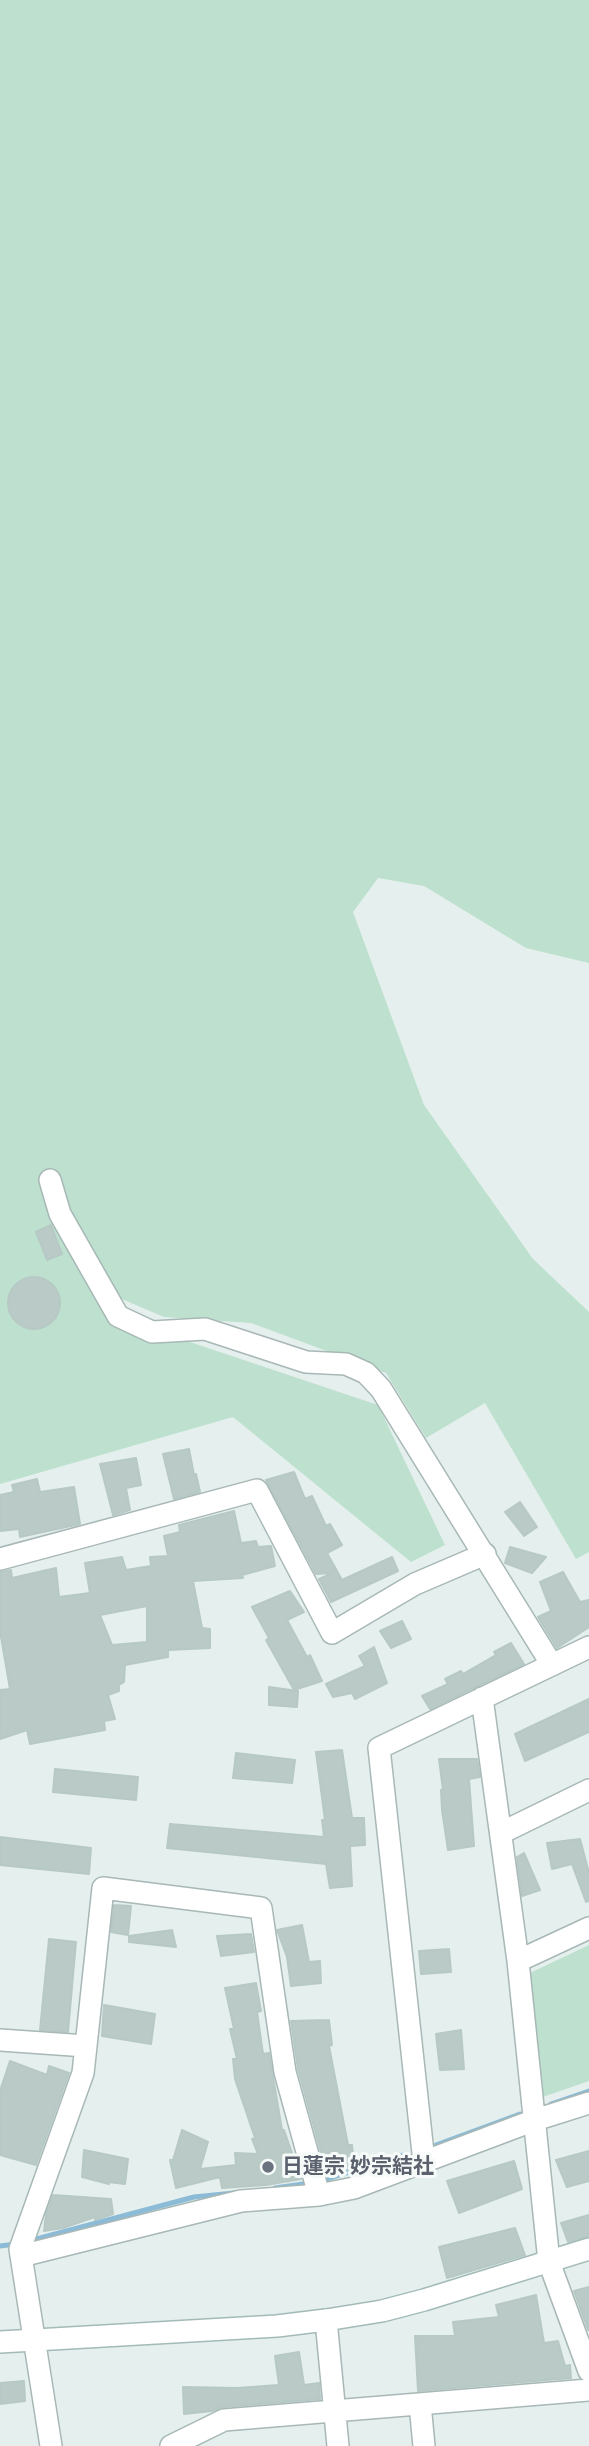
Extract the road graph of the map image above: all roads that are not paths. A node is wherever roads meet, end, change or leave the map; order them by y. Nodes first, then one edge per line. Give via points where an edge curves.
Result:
1 (50, 1180) dead end
2 (485, 1554) junction
3 (0, 1559) edge
4 (589, 1647) edge
5 (552, 1665) junction
6 (482, 1698) junction
7 (589, 1790) edge
8 (501, 1833) junction
9 (589, 1928) edge
10 (518, 1961) junction
11 (0, 2040) edge
12 (86, 2046) junction
13 (589, 2103) edge
14 (535, 2120) junction
15 (424, 2162) junction
16 (316, 2186) junction
17 (22, 2246) junction
18 (589, 2249) edge
19 (550, 2262) junction
20 (326, 2320) junction
21 (35, 2338) junction
22 (0, 2342) edge
23 (589, 2371) edge
24 (589, 2390) edge
25 (420, 2404) junction
26 (335, 2413) junction
27 (51, 2446) edge
28 (172, 2446) edge
29 (338, 2446) edge
30 (424, 2446) edge

1 - 2 street via 60,1214 118,1316 152,1332 205,1329 306,1362 346,1364 366,1373 381,1389
2 - 3 street via 415,1584 332,1633 257,1490
2 - 5 street
4 - 5 street
5 - 6 street
6 - 8 street
6 - 15 street via 379,1748
7 - 8 street
8 - 10 street
9 - 10 street
10 - 14 street
11 - 12 street
12 - 16 street via 103,1888 261,1908 285,2072
12 - 17 street via 83,2073
13 - 14 street
14 - 15 street
14 - 19 street
15 - 16 street via 354,2188
16 - 17 street
17 - 21 street
18 - 19 street
19 - 20 street via 382,2311
19 - 23 street
20 - 21 street
20 - 26 street
21 - 22 street
21 - 27 street
24 - 25 street
25 - 26 street
25 - 30 street
26 - 28 street via 224,2420
26 - 29 street

